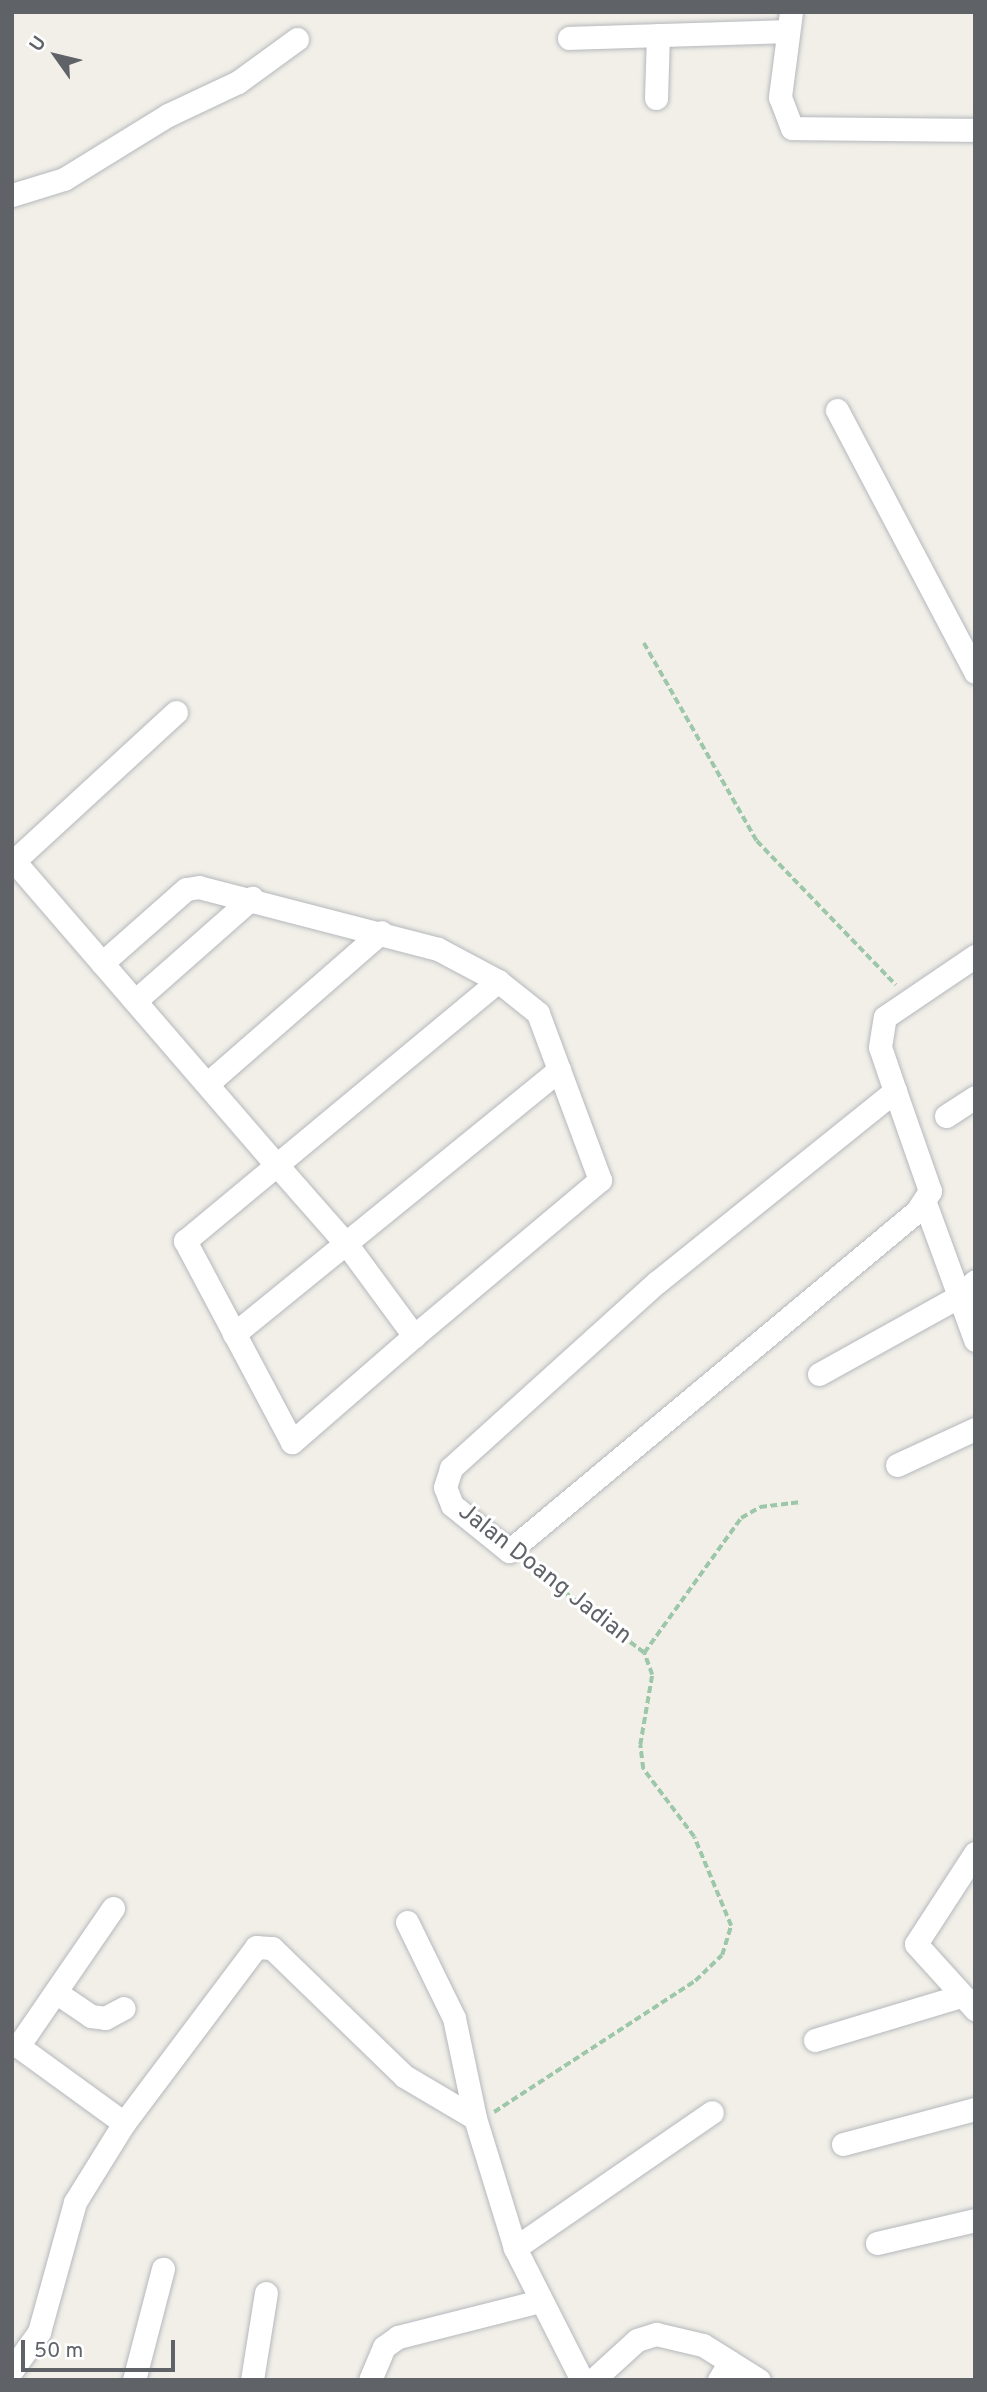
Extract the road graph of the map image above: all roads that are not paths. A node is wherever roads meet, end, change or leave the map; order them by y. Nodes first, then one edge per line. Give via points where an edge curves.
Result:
1 (789, 21) edge
2 (658, 34) junction
3 (569, 38) dead end
4 (297, 39) dead end
5 (656, 98) dead end
6 (975, 130) edge
7 (12, 195) edge
8 (837, 410) dead end
9 (975, 672) edge
10 (176, 712) dead end
11 (13, 855) edge
12 (252, 898) junction
13 (381, 932) junction
14 (975, 956) edge
15 (102, 963) junction
16 (498, 981) junction
17 (135, 1001) junction
18 (559, 1070) junction
19 (207, 1084) junction
20 (895, 1091) junction
21 (975, 1097) edge
22 (946, 1116) dead end
23 (276, 1164) junction
24 (925, 1203) junction
25 (348, 1246) junction
26 (967, 1289) edge
27 (234, 1334) junction
28 (414, 1336) junction
29 (975, 1340) edge
30 (819, 1374) dead end
31 (975, 1429) edge
32 (897, 1465) dead end
33 (973, 1860) edge
34 (113, 1908) dead end
35 (407, 1922) dead end
36 (57, 1993) junction
37 (968, 2003) edge
38 (124, 2008) dead end
39 (814, 2040) dead end
40 (975, 2109) edge
41 (712, 2112) dead end
42 (476, 2120) junction
43 (124, 2123) junction
44 (844, 2144) dead end
45 (975, 2220) edge
46 (877, 2243) dead end
47 (516, 2248) junction
48 (163, 2269) dead end
49 (266, 2293) dead end
50 (540, 2301) junction
51 (12, 2370) edge
52 (724, 2371) edge
53 (134, 2380) edge
54 (252, 2380) edge
55 (370, 2380) edge
56 (582, 2380) edge
57 (593, 2380) edge
58 (759, 2380) edge

1 - 2 street
1 - 6 street via 780,97 792,128
2 - 3 street
2 - 5 street
4 - 7 street via 237,82 168,115 69,187
8 - 9 street
10 - 11 street
11 - 15 street
12 - 13 street
12 - 15 street via 186,889
12 - 17 street
13 - 16 street via 438,949
13 - 19 street
14 - 20 street via 885,1017 880,1047
15 - 17 street
16 - 18 street via 538,1013
16 - 23 street
17 - 19 street
18 - 25 street
18 - 28 street via 600,1180
19 - 23 street
20 - 24 street via 928,1178
20 - 24 street, Jalan Doang Jadian via 656,1283 451,1468 445,1486 452,1505 509,1551
21 - 22 street
23 - 25 street
23 - 27 street via 185,1241
24 - 26 street
25 - 27 street
25 - 28 street
26 - 29 street
26 - 30 street
27 - 28 street via 292,1442
31 - 32 street
33 - 37 street via 916,1939 918,1950
34 - 36 street
35 - 42 street via 454,2018
36 - 38 street via 99,2018
36 - 43 street via 18,2046
37 - 39 street
40 - 44 street
41 - 47 street
42 - 43 street via 404,2076 272,1948 261,1945
42 - 47 street
43 - 51 street via 71,2211 39,2332
45 - 46 street
47 - 50 street
48 - 53 street
49 - 54 street
50 - 55 street via 398,2337 384,2347
50 - 56 street
52 - 57 street via 702,2345 656,2334 637,2340
52 - 58 street

